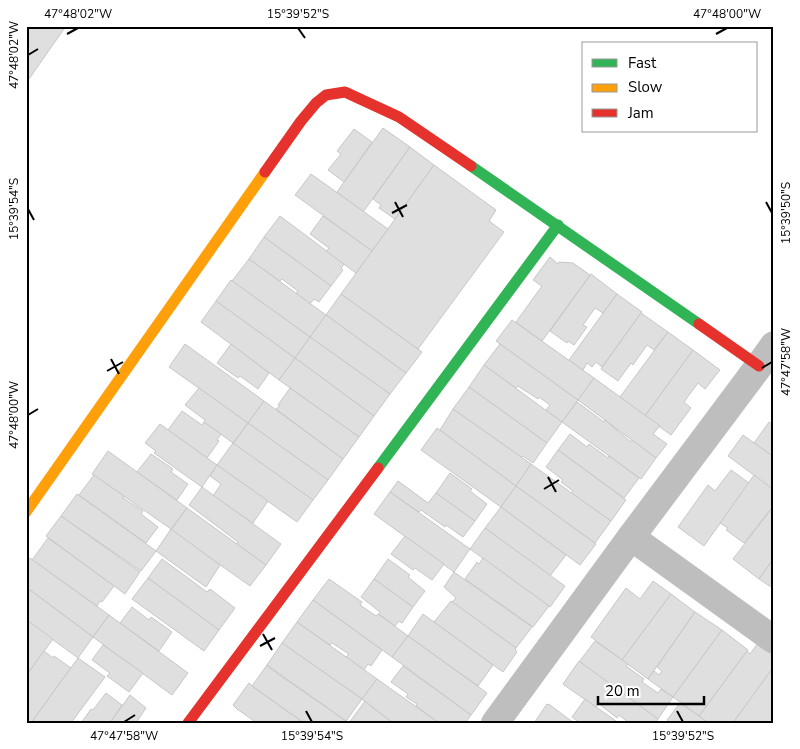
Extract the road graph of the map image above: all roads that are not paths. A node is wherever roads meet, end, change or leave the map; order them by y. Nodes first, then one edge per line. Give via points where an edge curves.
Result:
1 (558, 225) junction
2 (767, 356) edge
3 (26, 512) edge
4 (631, 537) junction
5 (774, 640) edge
6 (188, 723) edge
7 (495, 723) edge

1 - 2 street
1 - 3 street via 399,117 345,92 326,95 301,121
1 - 6 street
2 - 4 street
4 - 5 street
4 - 7 street

